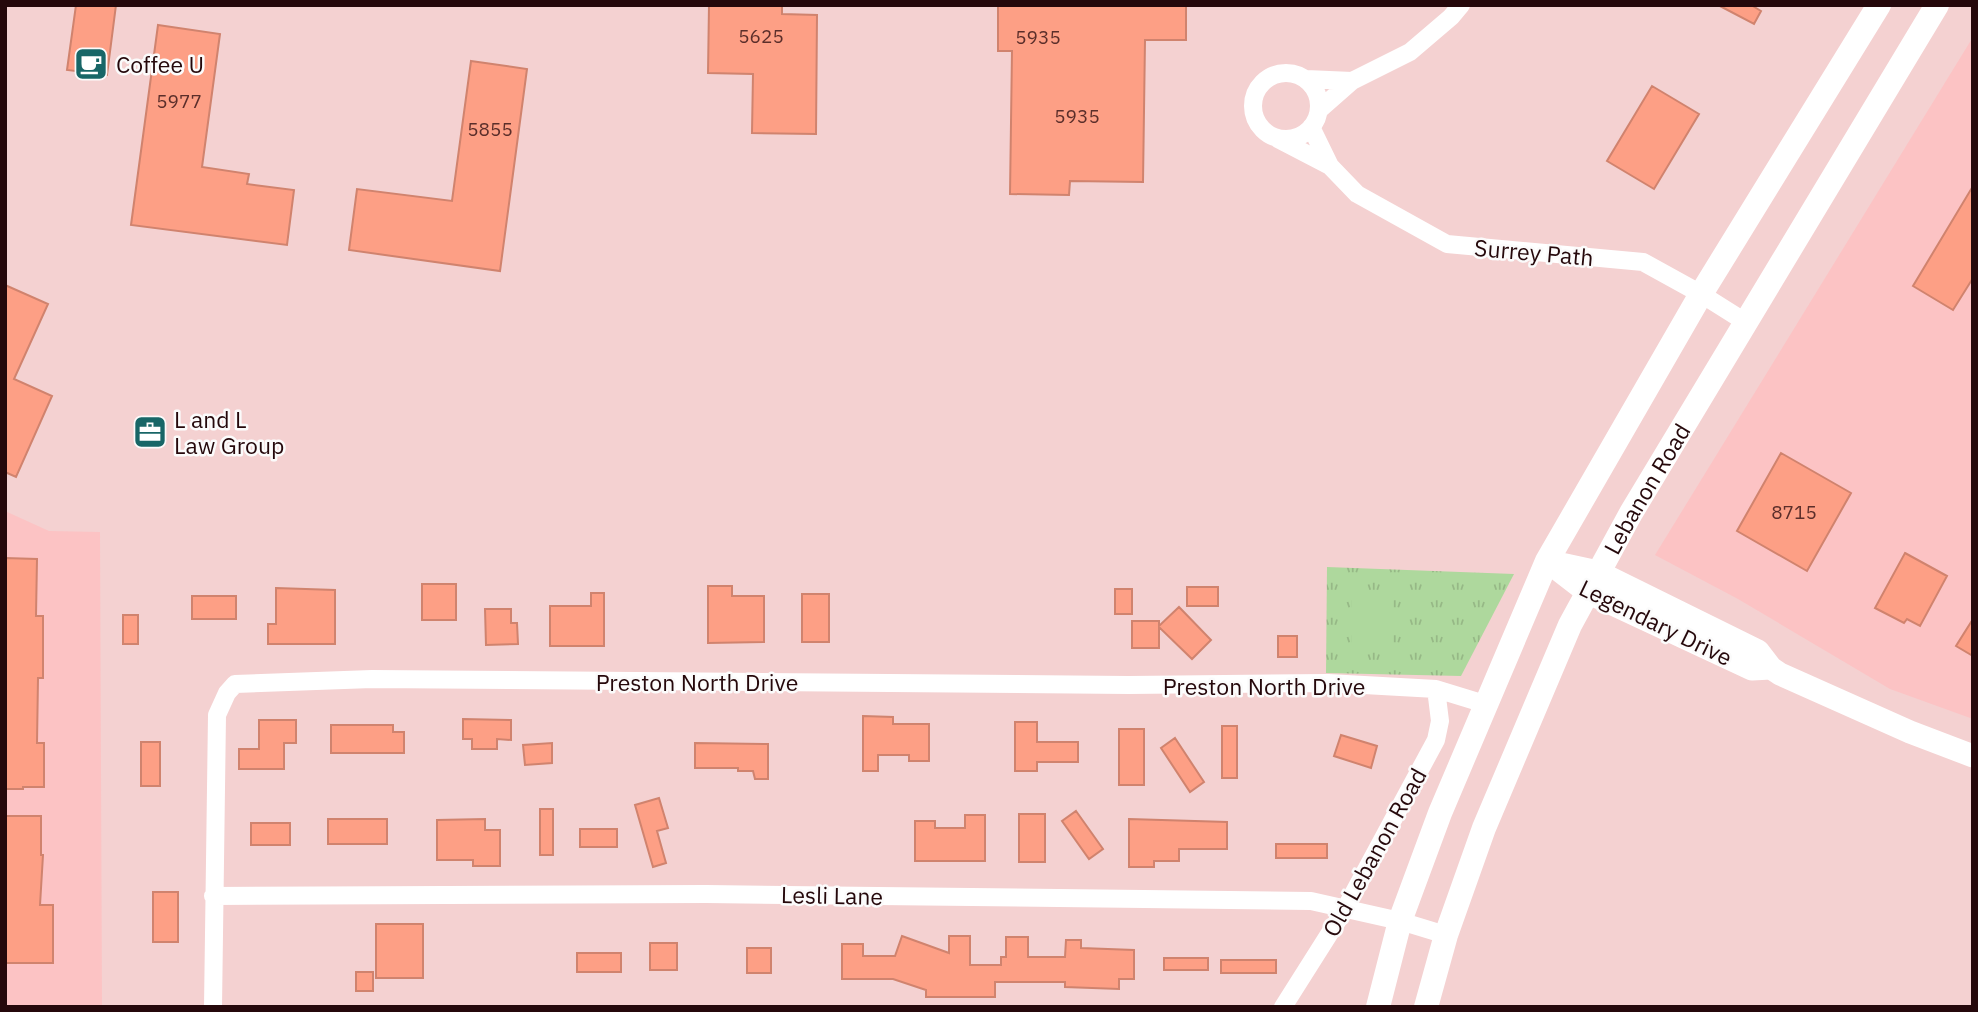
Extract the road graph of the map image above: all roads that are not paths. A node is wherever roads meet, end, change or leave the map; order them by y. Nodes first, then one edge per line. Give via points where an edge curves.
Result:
1 (1461, 5) edge
2 (1879, 5) edge
3 (1937, 5) edge
4 (1306, 79) junction
5 (1352, 81) junction
6 (1319, 110) junction
7 (1311, 127) junction
8 (1278, 139) junction
9 (1329, 166) junction
10 (1702, 294) junction
11 (1747, 323) junction
12 (1547, 561) junction
13 (1593, 582) junction
14 (1436, 690) junction
15 (1486, 704) junction
16 (1973, 756) edge
17 (213, 896) junction
18 (1345, 909) junction
19 (1400, 921) junction
20 (1446, 935) junction
21 (214, 1007) edge
22 (1283, 1007) edge
23 (1378, 1007) edge
24 (1426, 1007) edge

1 - 5 street, Surrey Path via 1410,52
2 - 10 main road
3 - 11 main road, Lebanon Road
4 - 5 street, Surrey Path
4 - 6 street via 1316,91
4 - 8 street, Surrey Path via 1292,72 1276,73 1263,80 1254,93 1252,109 1257,124
5 - 6 street, Surrey Path
6 - 7 street, Surrey Path
7 - 8 street via 1292,139
7 - 9 street, Surrey Path
8 - 9 street, Surrey Path
9 - 10 street, Surrey Path via 1357,194 1447,244 1643,262
10 - 11 street, Surrey Path
10 - 12 main road
11 - 13 main road, Lebanon Road
12 - 13 street, Legendary Drive
12 - 15 main road
13 - 16 street, Legendary Drive via 1758,651 1771,668
13 - 20 main road, Lebanon Road via 1483,828
14 - 15 street, Preston North Drive
14 - 17 street, Preston North Drive via 1328,683 372,679 235,684 217,715
14 - 18 street, Old Lebanon Road via 1440,721 1436,740
15 - 19 main road
17 - 18 street, Lesli Lane via 706,894 1256,900 1311,901
17 - 21 street, Preston North Drive
18 - 19 street, Lesli Lane
18 - 22 street, Old Lebanon Road
19 - 20 street, Lesli Lane
19 - 23 main road
20 - 24 main road, Lebanon Road

